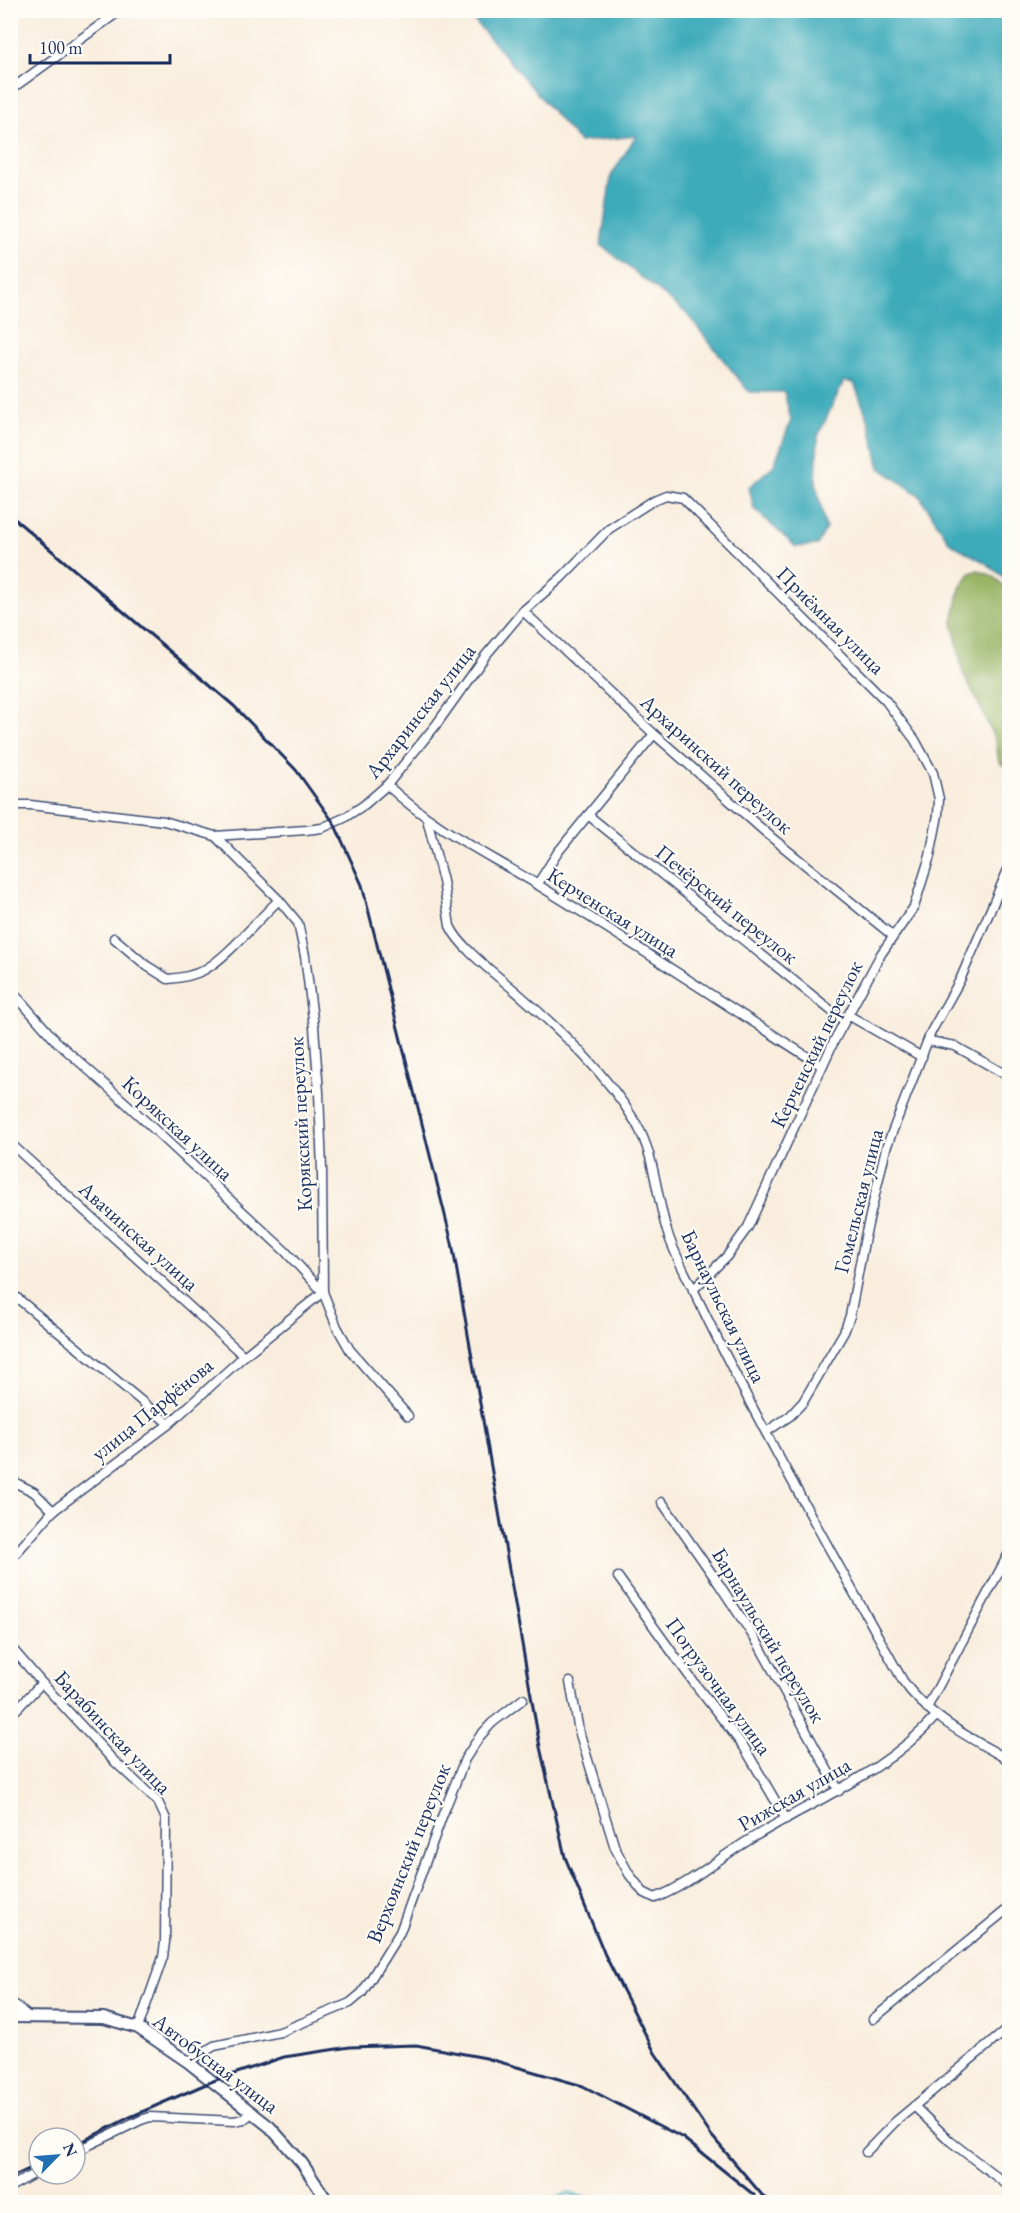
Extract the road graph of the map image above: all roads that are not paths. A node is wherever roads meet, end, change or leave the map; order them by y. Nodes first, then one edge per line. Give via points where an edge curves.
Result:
1 (121, 10) edge
2 (10, 90) edge
3 (666, 495) joint
4 (523, 611) junction
5 (654, 734) junction
6 (387, 786) junction
7 (939, 799) joint
8 (10, 804) edge
9 (588, 815) junction
10 (427, 819) junction
11 (215, 836) junction
12 (1010, 865) edge
13 (537, 885) junction
14 (279, 900) junction
15 (893, 936) junction
16 (114, 938) dead end
17 (10, 989) edge
18 (846, 1018) junction
19 (928, 1041) junction
20 (922, 1057) junction
21 (822, 1066) junction
22 (1010, 1077) edge
23 (10, 1143) edge
24 (693, 1290) junction
25 (10, 1292) edge
26 (323, 1292) junction
27 (244, 1356) junction
28 (408, 1416) dead end
29 (169, 1424) junction
30 (766, 1432) junction
31 (10, 1480) edge
32 (662, 1502) dead end
33 (53, 1511) junction
34 (1010, 1551) edge
35 (10, 1560) edge
36 (618, 1577) dead end
37 (10, 1646) edge
38 (570, 1682) dead end
39 (42, 1683) junction
40 (523, 1699) dead end
41 (927, 1708) junction
42 (10, 1716) edge
43 (936, 1716) junction
44 (1010, 1761) edge
45 (838, 1791) junction
46 (786, 1819) junction
47 (1010, 1907) edge
48 (10, 2001) edge
49 (28, 2016) junction
50 (10, 2017) edge
51 (873, 2019) dead end
52 (1010, 2027) edge
53 (138, 2028) junction
54 (188, 2061) junction
55 (914, 2106) junction
56 (253, 2112) junction
57 (87, 2146) edge
58 (866, 2152) dead end
59 (27, 2178) edge
60 (10, 2187) edge
61 (1010, 2187) edge
62 (328, 2202) edge

1 - 2 street
3 - 4 street, Архаринская улица via 609,529
3 - 7 street, Приёмная улица via 683,498 886,700 933,773
4 - 5 street, Архаринский переулок
4 - 6 street, Архаринская улица
5 - 9 street
5 - 15 street, Архаринский переулок via 771,837
6 - 10 street, Керченская улица
6 - 11 street, Архаринская улица via 344,818 322,828
7 - 15 street, Керченский переулок via 914,907
8 - 11 street, Архаринская улица via 164,821
9 - 13 street
9 - 18 street, Печёрский переулок
10 - 13 street, Керченская улица
10 - 24 street, Барнаульская улица via 453,933 564,1037 624,1105 647,1146 667,1232
11 - 14 street, Корякский переулок
12 - 19 street, Гомельская улица via 970,959
13 - 21 street, Керченская улица
14 - 16 street via 220,958 190,975 168,979
14 - 26 street, Корякский переулок via 298,923 314,1027 322,1170
15 - 18 street, Керченский переулок
17 - 26 street, Корякская улица via 56,1041 285,1251
18 - 20 street, Печёрский переулок
18 - 21 street, Керченский переулок
19 - 20 street, Гомельская улица
19 - 22 street via 955,1046
20 - 30 street, Гомельская улица via 886,1148 844,1332 803,1402
21 - 24 street, Керченский переулок via 748,1227 727,1256
23 - 27 street, Авачинская улица
24 - 30 street, Барнаульская улица
25 - 29 street
26 - 27 street, улица Парфёнова
26 - 28 street, Корякский переулок via 350,1350
27 - 29 street, улица Парфёнова
29 - 33 street, улица Парфёнова
30 - 41 street, Барнаульская улица via 903,1680
31 - 33 street via 34,1492
32 - 45 street, Барнаульский переулок via 759,1645
33 - 35 street, улица Парфёнова
34 - 41 street
36 - 46 street, Погрузочная улица via 744,1747
37 - 39 street, Барабинская улица
38 - 46 street, Рижская улица via 579,1731 615,1848 643,1892 655,1898 663,1895
39 - 42 street
39 - 53 street, Барабинская улица via 158,1802 166,1819 163,1958
40 - 54 street, Верхоянский переулок via 492,1723 465,1759 400,1932 362,1993 350,2003 280,2032 214,2046
41 - 43 street, Барнаульская улица
43 - 44 street, Барнаульская улица
43 - 45 street, Рижская улица via 908,1744
45 - 46 street, Рижская улица
47 - 51 street
48 - 49 street
49 - 50 street, Автобусная улица
49 - 53 street, Автобусная улица via 104,2018
52 - 55 street
53 - 54 street, Автобусная улица
54 - 56 street, Автобусная улица
55 - 58 street
55 - 61 street via 950,2141
56 - 57 street via 234,2121 150,2117
56 - 62 street, Автобусная улица via 302,2163
59 - 60 street

